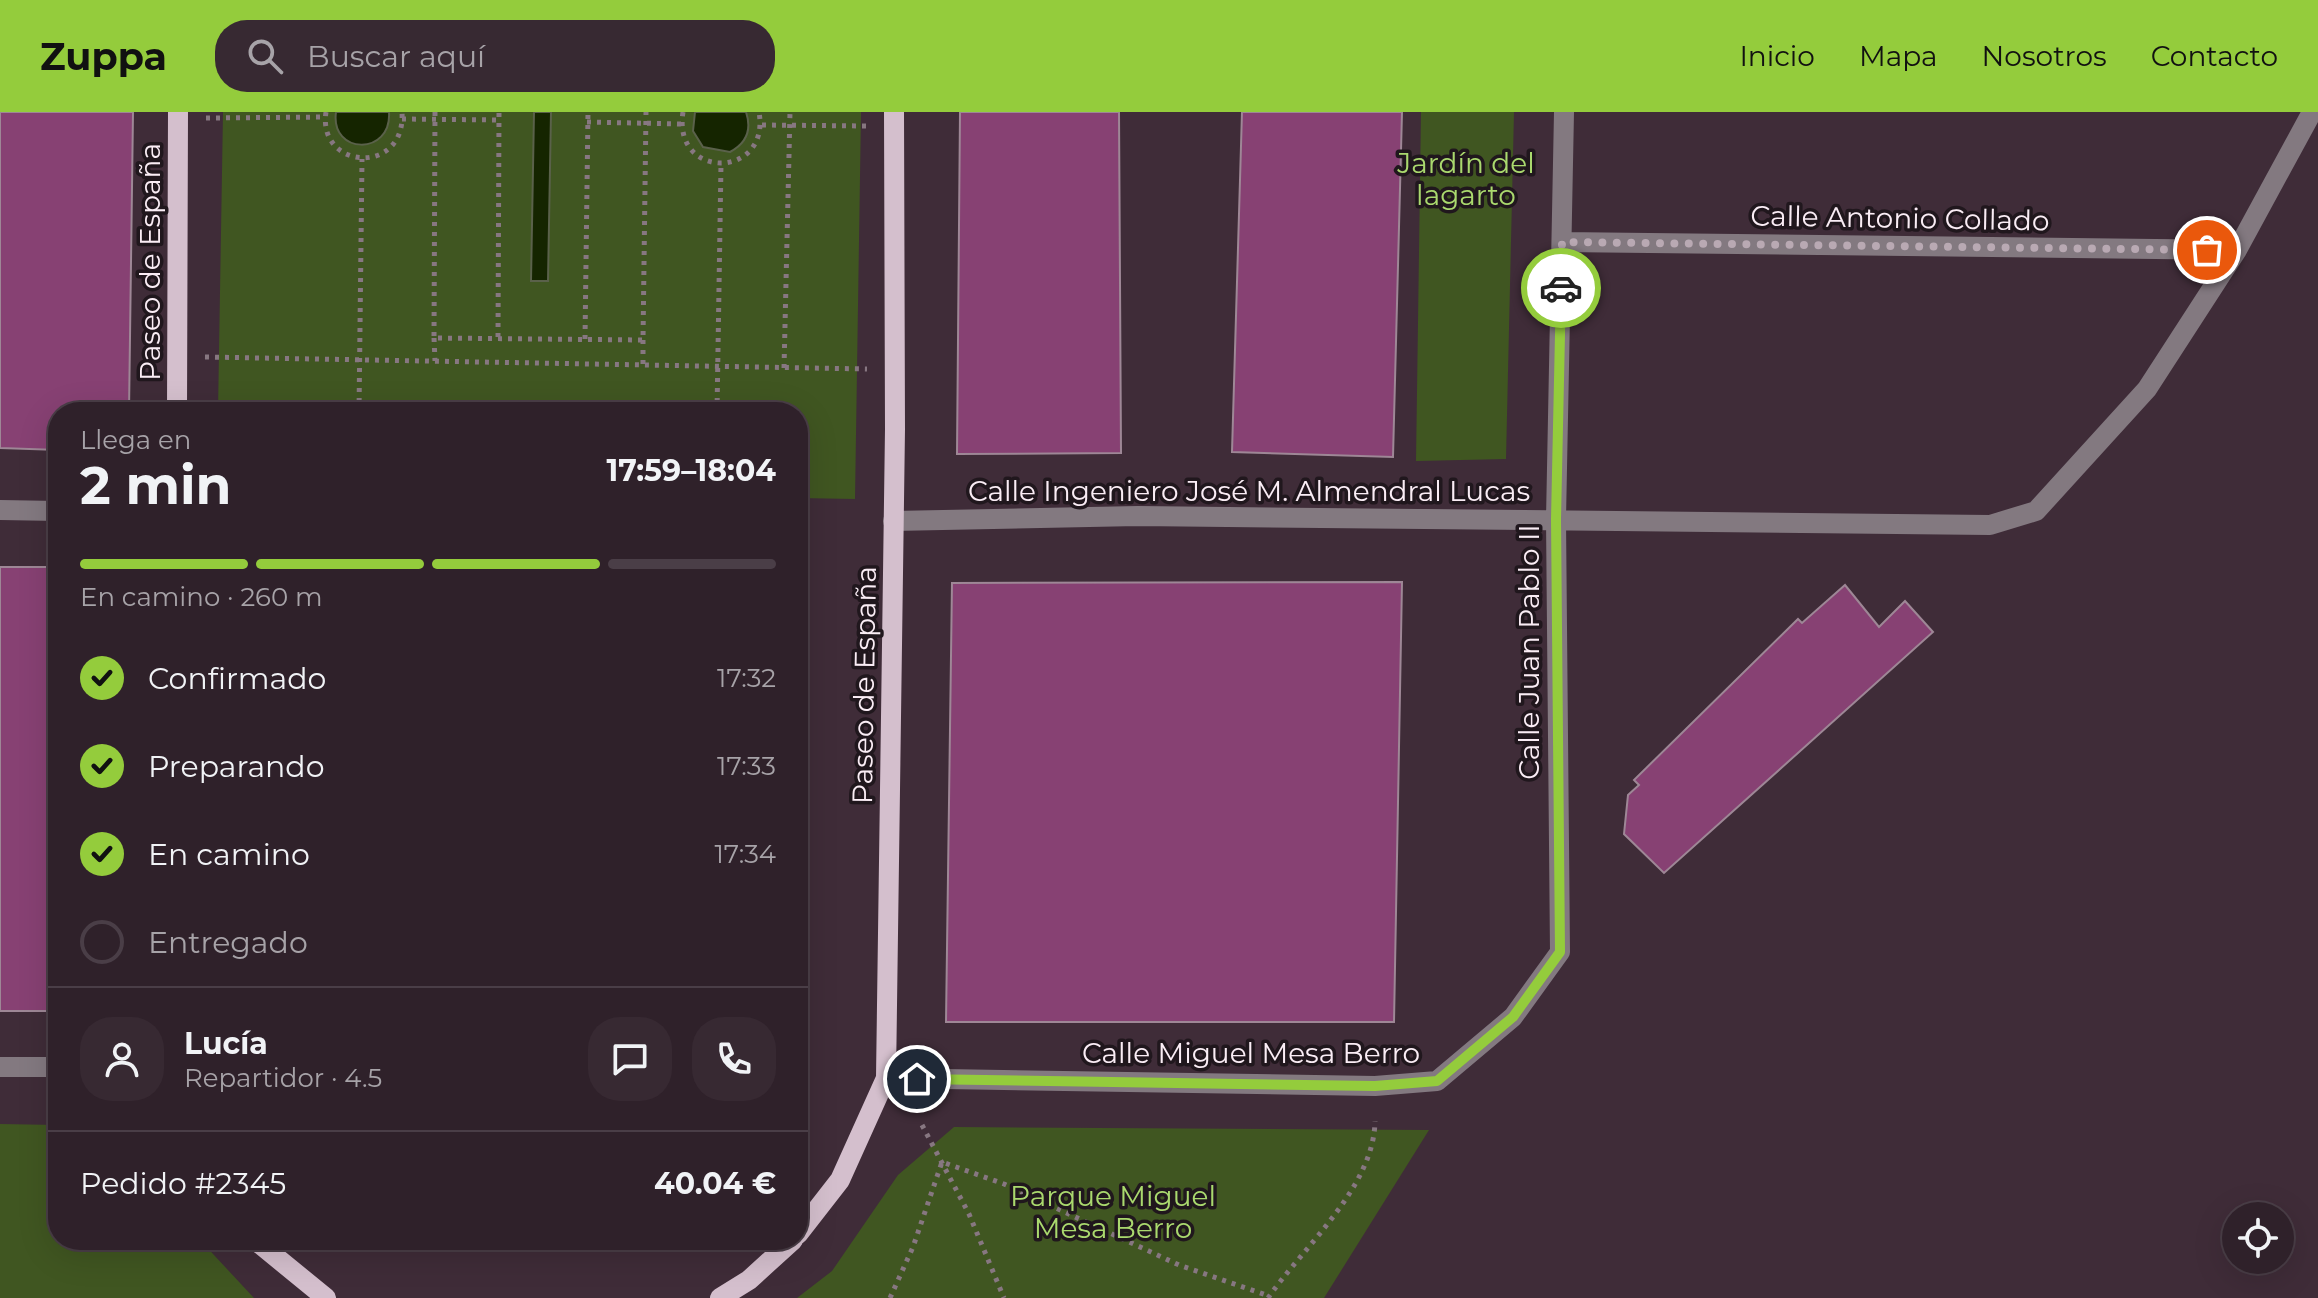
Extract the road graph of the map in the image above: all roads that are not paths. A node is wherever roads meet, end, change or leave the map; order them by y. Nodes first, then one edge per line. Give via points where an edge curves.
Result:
1 (178, 112) edge
2 (894, 112) edge
3 (1564, 112) edge
4 (2312, 112) edge
5 (1562, 242) junction
6 (2237, 250) junction
7 (177, 402) edge
8 (0, 510) edge
9 (48, 511) edge
10 (1556, 519) junction
11 (893, 521) junction
12 (1560, 952) joint
13 (0, 1067) edge
14 (48, 1067) edge
15 (886, 1078) junction
16 (808, 1221) edge
17 (267, 1250) edge
18 (782, 1250) edge
19 (326, 1298) edge
20 (720, 1298) edge

1 - 7 main road, Paseo de España
2 - 11 main road, Paseo de España
3 - 5 street, Calle Juan Pablo II
4 - 6 street, Calle Ingeniero José M. Almendral Lucas
5 - 6 street, Calle Antonio Collado
5 - 10 street, Calle Juan Pablo II
6 - 10 street, Calle Ingeniero José M. Almendral Lucas via 2147,389 2036,511 1990,525
8 - 9 street
10 - 11 street, Calle Ingeniero José M. Almendral Lucas via 1138,516
10 - 12 street, Calle Juan Pablo II
11 - 15 main road, Paseo de España
12 - 15 street, Calle Miguel Mesa Berro via 1513,1017 1437,1081 1375,1086
13 - 14 street
15 - 16 main road, Paseo de España via 840,1180
17 - 19 main road
18 - 20 main road

